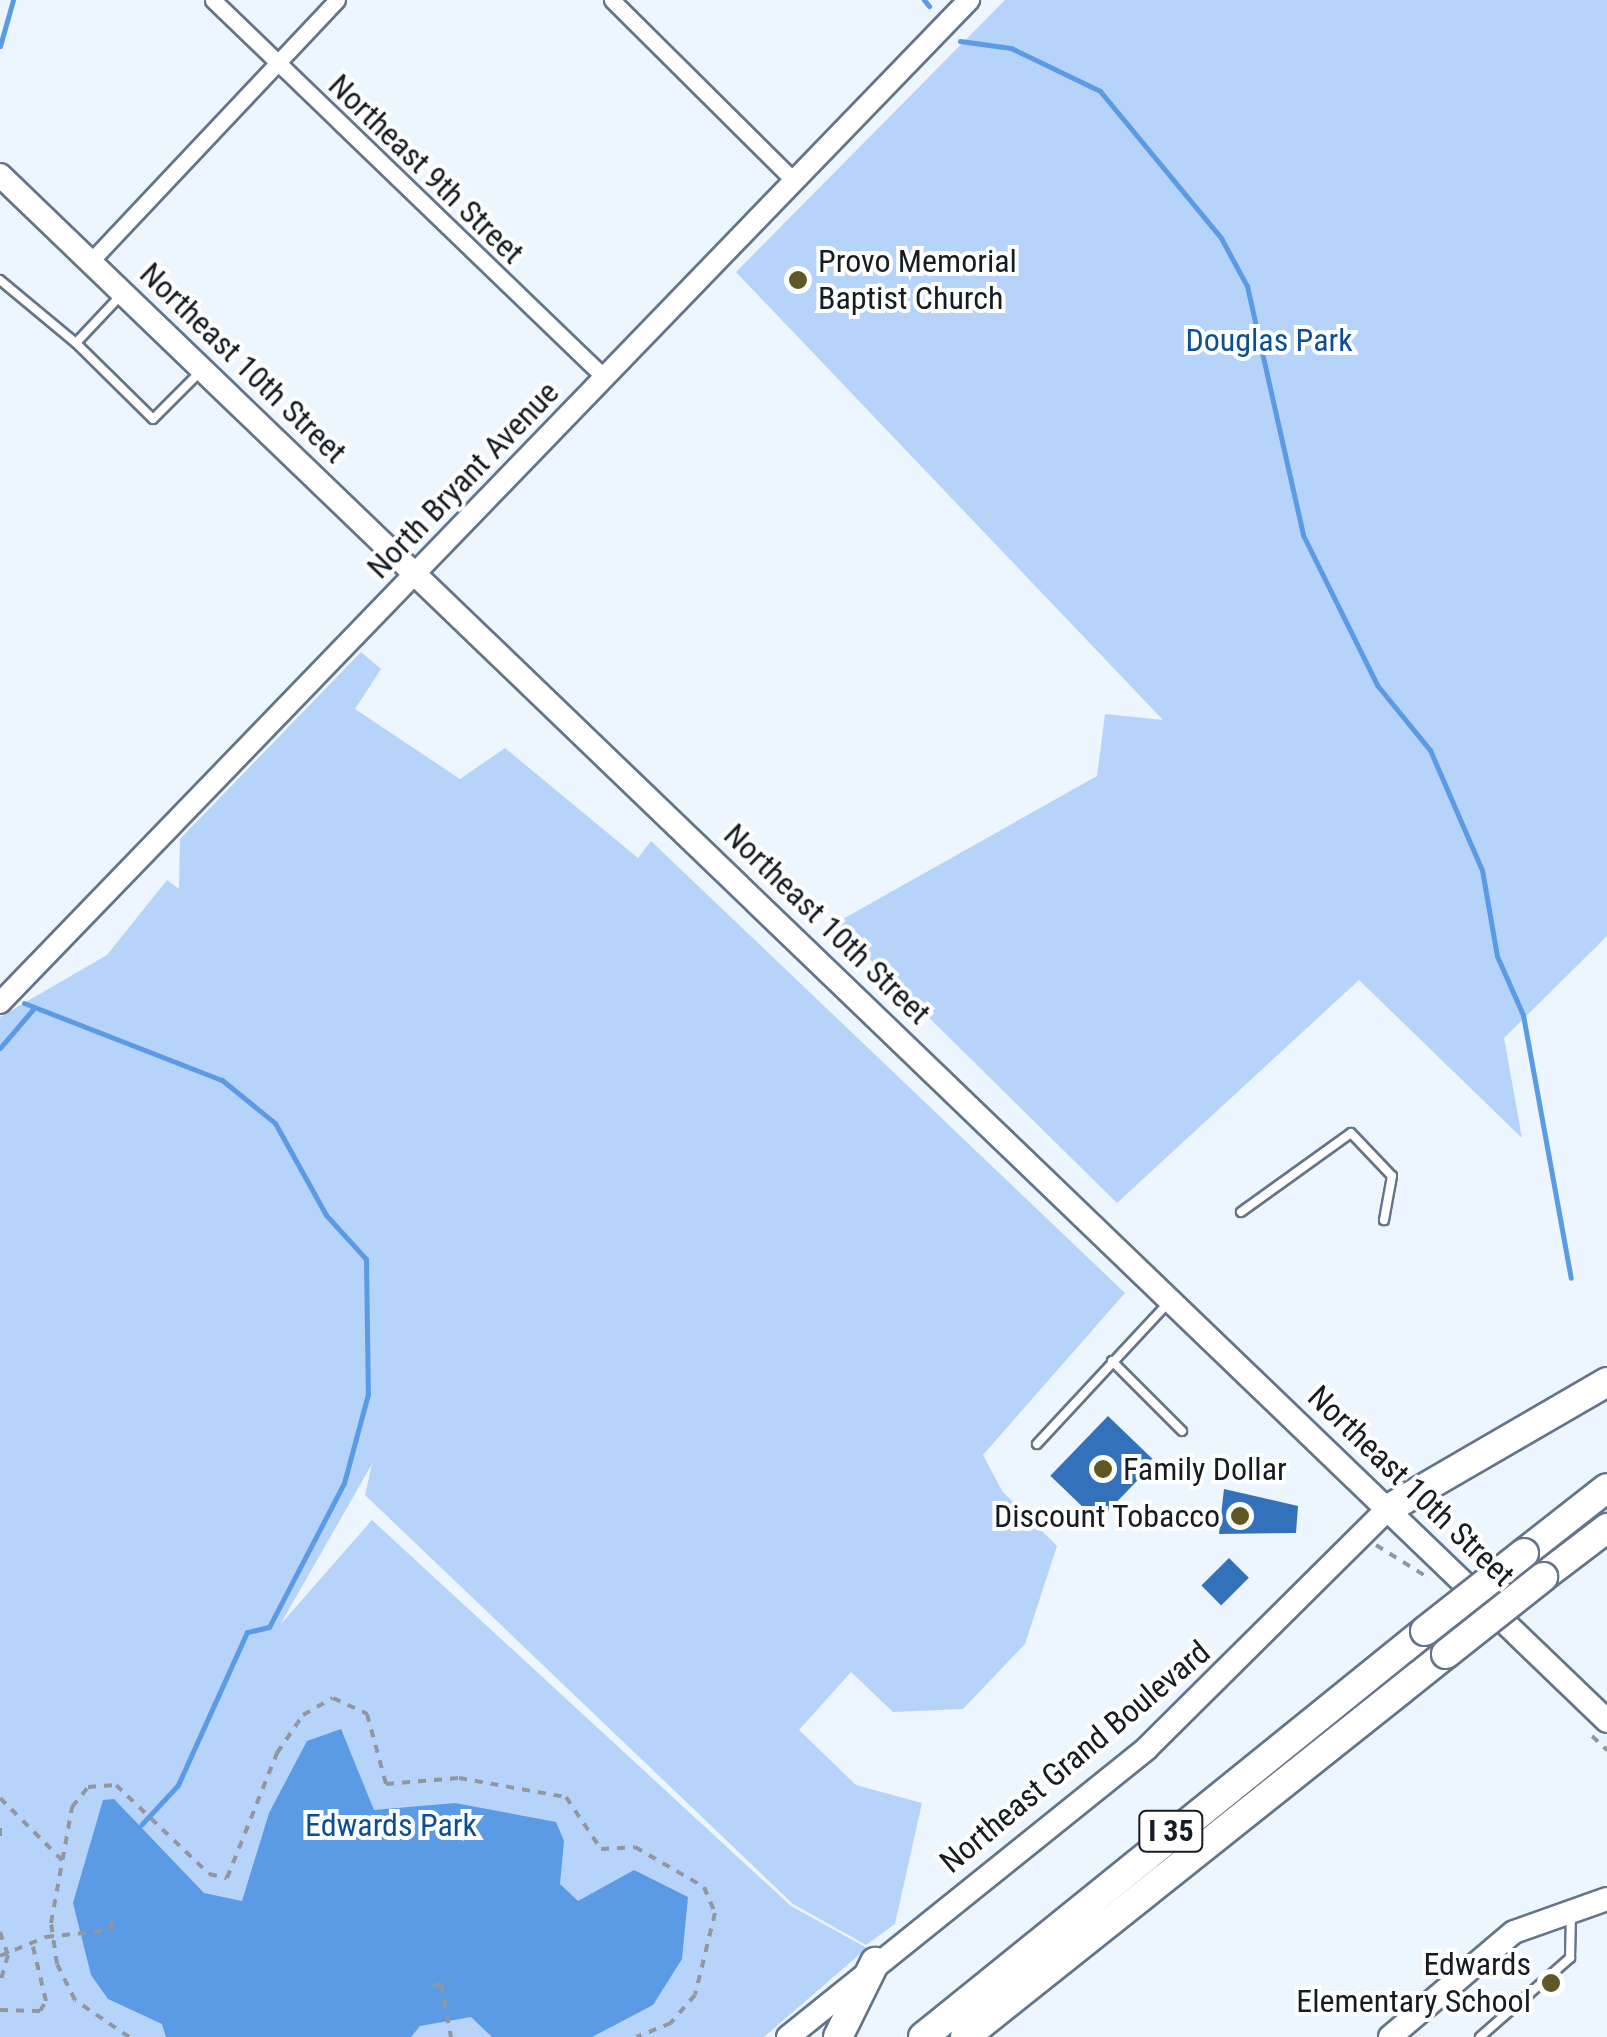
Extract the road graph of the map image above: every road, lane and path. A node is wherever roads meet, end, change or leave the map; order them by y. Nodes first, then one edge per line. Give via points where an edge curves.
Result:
1 (212, 0) edge
2 (338, 0) edge
3 (612, 0) edge
4 (970, 0) edge
5 (276, 64) junction
6 (0, 175) edge
7 (794, 181) junction
8 (90, 262) junction
9 (0, 280) edge
10 (123, 293) junction
11 (76, 343) junction
12 (202, 370) junction
13 (604, 377) junction
14 (416, 574) junction
15 (0, 1003) edge
16 (1242, 1212) dead end
17 (1384, 1220) dead end
18 (1171, 1300) junction
19 (1112, 1360) junction
20 (1607, 1382) edge
21 (1182, 1432) dead end
22 (1036, 1444) dead end
23 (1607, 1488) edge
24 (1388, 1509) junction
25 (1607, 1528) edge
26 (1607, 1721) edge
27 (0, 1798) edge
28 (0, 1828) edge
29 (0, 1842) edge
30 (61, 1843) junction
31 (46, 1848) junction
32 (62, 1860) junction
33 (1607, 1899) edge
34 (1570, 1911) junction
35 (111, 1921) dead end
36 (111, 1930) junction
37 (0, 1932) edge
38 (53, 1936) junction
39 (113, 1937) dead end
40 (33, 1947) junction
41 (8, 1955) junction
42 (0, 1956) edge
43 (875, 1962) junction
44 (449, 1981) dead end
45 (0, 1983) edge
46 (441, 1984) junction
47 (433, 1986) dead end
48 (0, 2010) edge
49 (129, 2037) edge
50 (451, 2037) edge
51 (637, 2037) edge
52 (788, 2037) edge
53 (838, 2037) edge
54 (923, 2037) edge
55 (966, 2037) edge
56 (1390, 2037) edge
57 (1480, 2037) edge

1 - 5 street, Northeast 9th Street
2 - 5 street
3 - 7 street
4 - 7 street, North Bryant Avenue
5 - 8 street
5 - 13 street, Northeast 9th Street
6 - 8 main road, Northeast 10th Street
7 - 13 street, North Bryant Avenue
8 - 10 main road, Northeast 10th Street
9 - 11 lane
10 - 11 lane
10 - 12 main road, Northeast 10th Street
11 - 12 lane via 153,419
12 - 14 main road, Northeast 10th Street
13 - 14 street, North Bryant Avenue
14 - 15 street, North Bryant Avenue
14 - 18 main road, Northeast 10th Street
16 - 17 lane via 1352,1133 1392,1176
18 - 19 lane
18 - 24 main road, Northeast 10th Street
19 - 21 lane
19 - 22 lane
20 - 24 highway
23 - 54 highway, I 35, bridge
24 - 26 main road, Northeast 10th Street
24 - 43 main road, Northeast Grand Boulevard via 1210,1692
25 - 55 highway, I 35, bridge
27 - 31 path
28 - 29 path
30 - 31 path
30 - 32 path
30 - 51 path via 88,1788 104,1781 123,1791 174,1843 227,1878 277,1753 303,1714 334,1698 353,1701 367,1714 386,1784 459,1778 566,1797 601,1848 634,1847 704,1887 715,1913 694,1995 671,2023
31 - 32 path
32 - 38 path
33 - 34 main road
34 - 56 main road via 1514,1932
34 - 57 lane via 1570,1958
35 - 36 path
36 - 38 path
36 - 39 path
37 - 41 path
38 - 40 path
38 - 49 path via 74,2000
40 - 41 path
40 - 48 path via 46,2000 40,2012
41 - 42 path
41 - 45 path
43 - 52 main road, Northeast Grand Boulevard
43 - 53 highway
44 - 46 path
46 - 47 path
46 - 50 path

